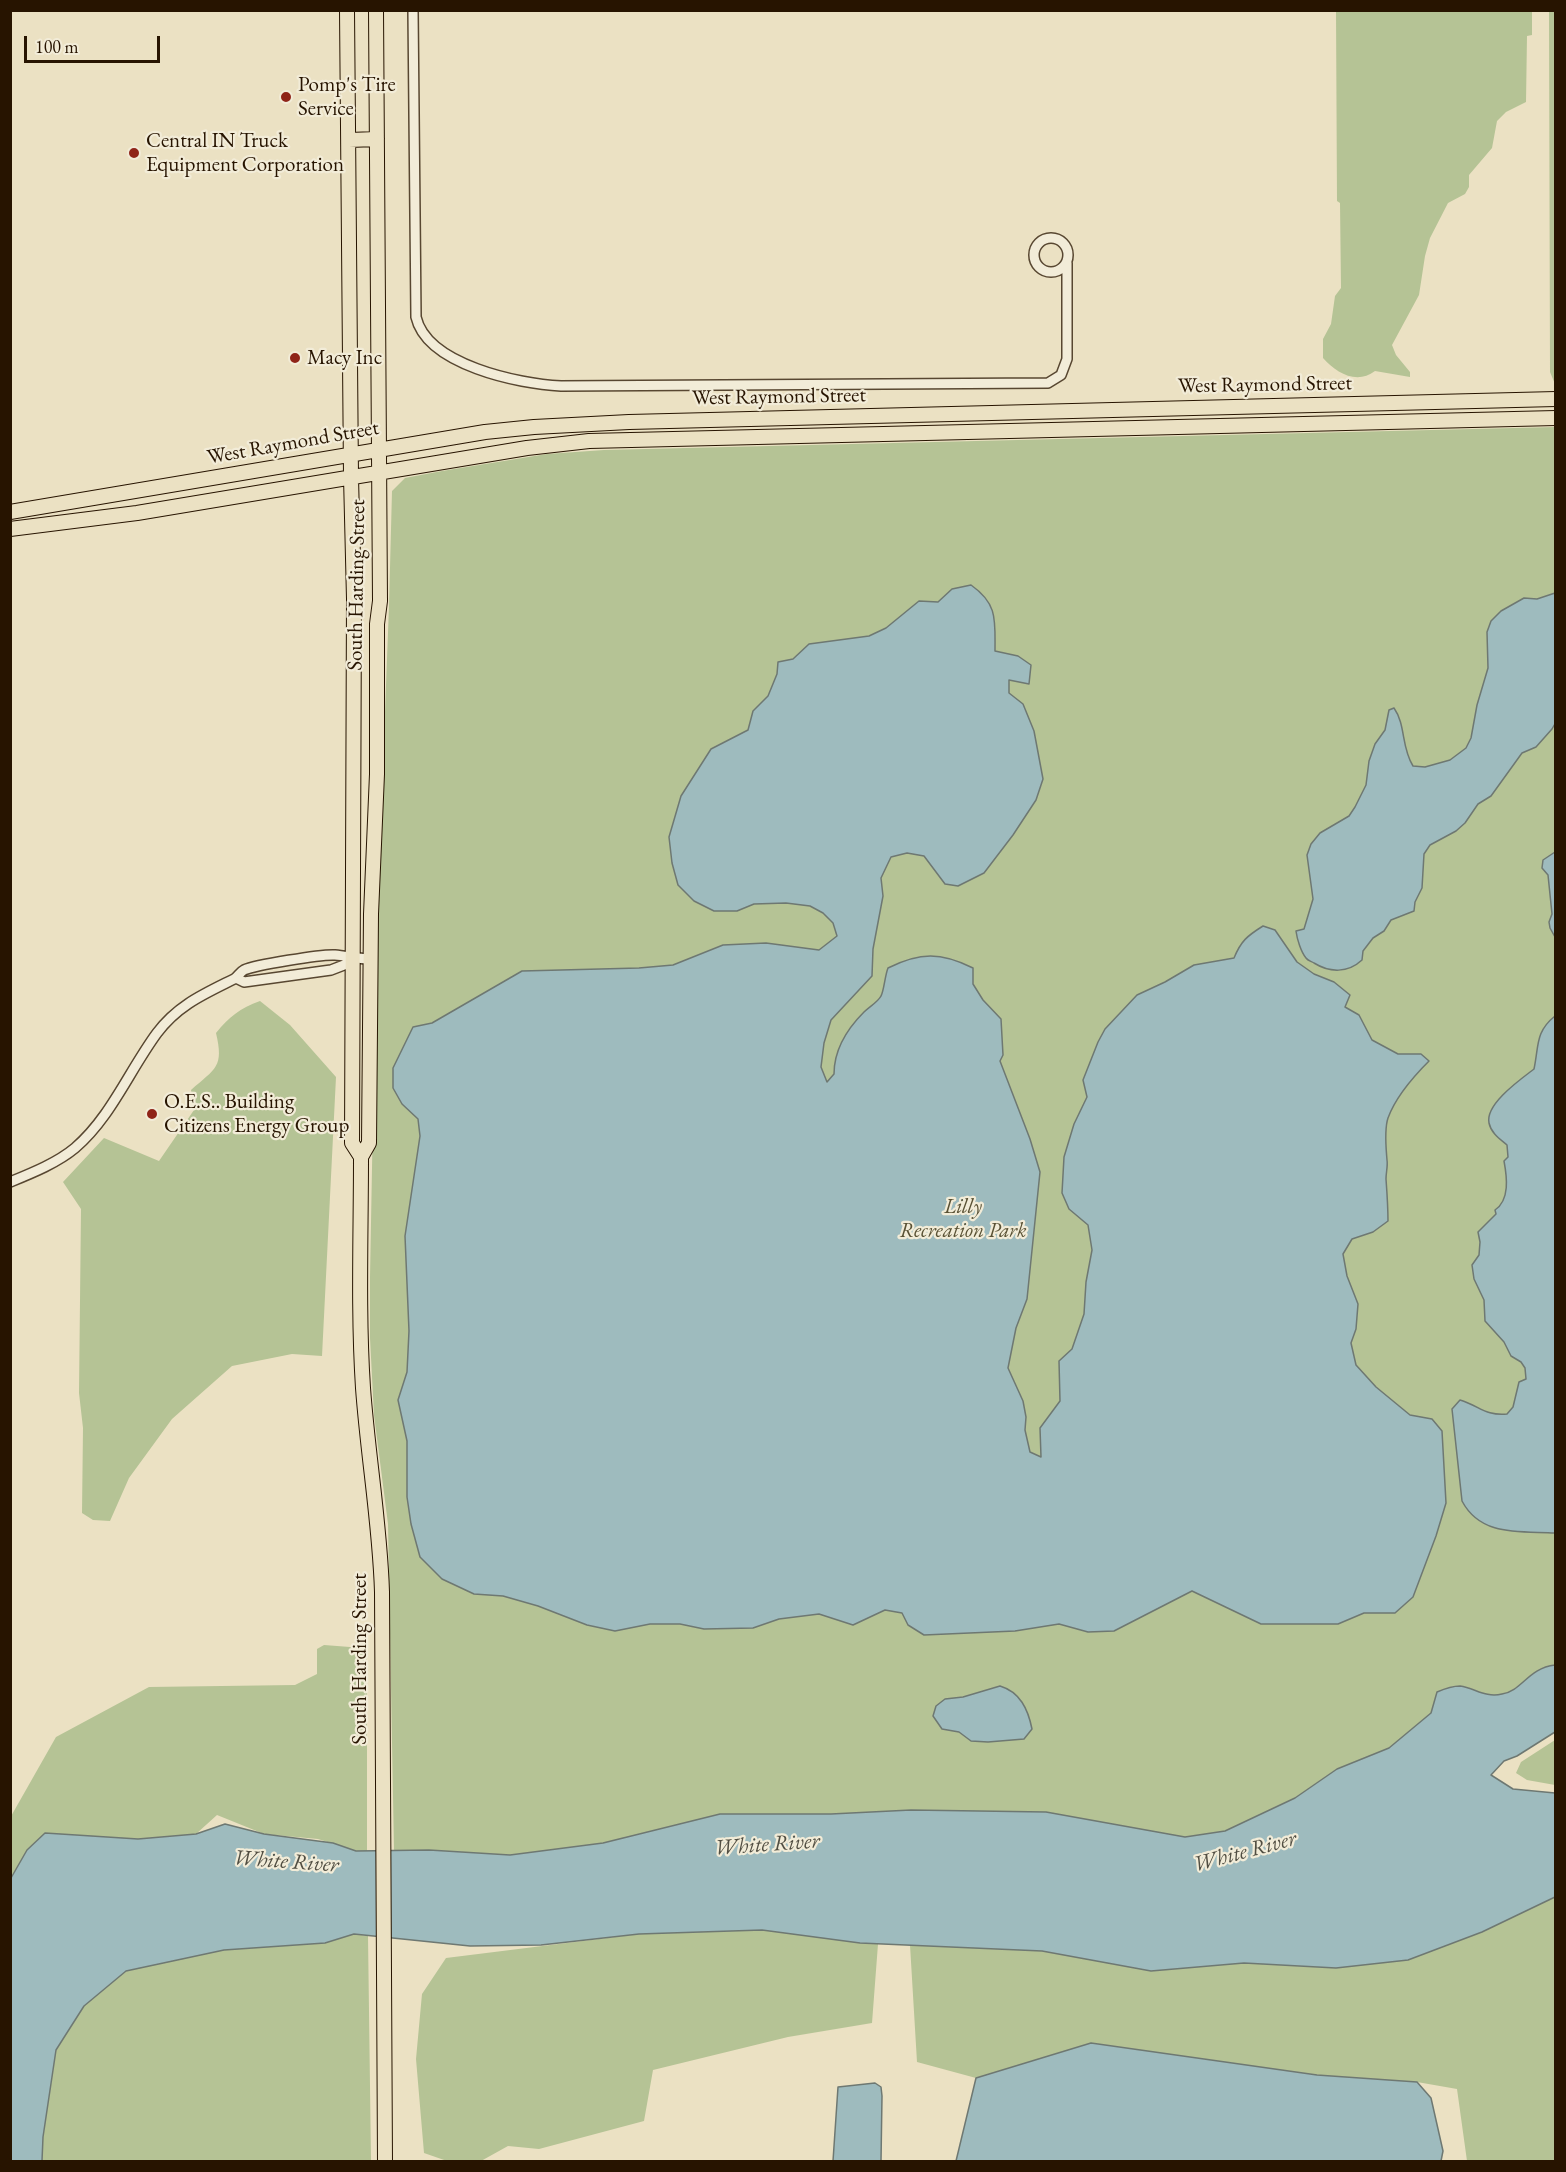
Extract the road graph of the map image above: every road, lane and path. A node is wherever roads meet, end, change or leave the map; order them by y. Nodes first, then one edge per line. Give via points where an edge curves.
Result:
1 (347, 10) edge
2 (376, 10) edge
3 (414, 10) edge
4 (377, 139) junction
5 (349, 140) junction
6 (1067, 263) junction
7 (1056, 272) junction
8 (1067, 288) junction
9 (1556, 399) edge
10 (1028, 412) junction
11 (1556, 418) edge
12 (1029, 431) junction
13 (379, 450) junction
14 (351, 455) junction
15 (379, 472) junction
16 (351, 477) junction
17 (10, 512) edge
18 (10, 530) edge
19 (354, 676) junction
20 (377, 678) junction
21 (354, 959) junction
22 (371, 959) junction
23 (236, 978) junction
24 (361, 1156) junction
25 (10, 1182) edge
26 (385, 2162) edge

1 - 5 main road, South Harding Street
2 - 4 main road, South Harding Street
3 - 8 street via 417,317 423,334 433,344 472,366 519,381 561,386 1048,383 1058,378 1066,366
4 - 5 main road
4 - 13 main road, South Harding Street
5 - 14 main road, South Harding Street
6 - 7 street
6 - 7 street via 1069,252 1063,242 1053,238 1042,240 1034,252 1035,262 1043,270
6 - 8 street
7 - 8 street
9 - 10 main road, West Raymond Street
10 - 12 main road
10 - 13 main road, West Raymond Street via 577,424 485,432
11 - 12 main road, West Raymond Street
12 - 15 main road, West Raymond Street via 589,441
13 - 14 main road, West Raymond Street
13 - 15 main road, South Harding Street
14 - 16 main road, South Harding Street
14 - 17 main road, West Raymond Street
15 - 16 main road, West Raymond Street
15 - 20 main road, South Harding Street
16 - 18 main road, West Raymond Street
16 - 19 main road, South Harding Street
19 - 20 main road
19 - 21 main road, South Harding Street
20 - 22 main road, South Harding Street
21 - 22 street
21 - 23 street via 331,970 244,982
21 - 23 street via 327,955 243,970
21 - 24 main road, South Harding Street via 352,1143
22 - 24 main road, South Harding Street via 369,1143
23 - 25 street via 202,993 168,1021 99,1124 74,1149
24 - 26 main road, South Harding Street via 361,1350 381,1561

